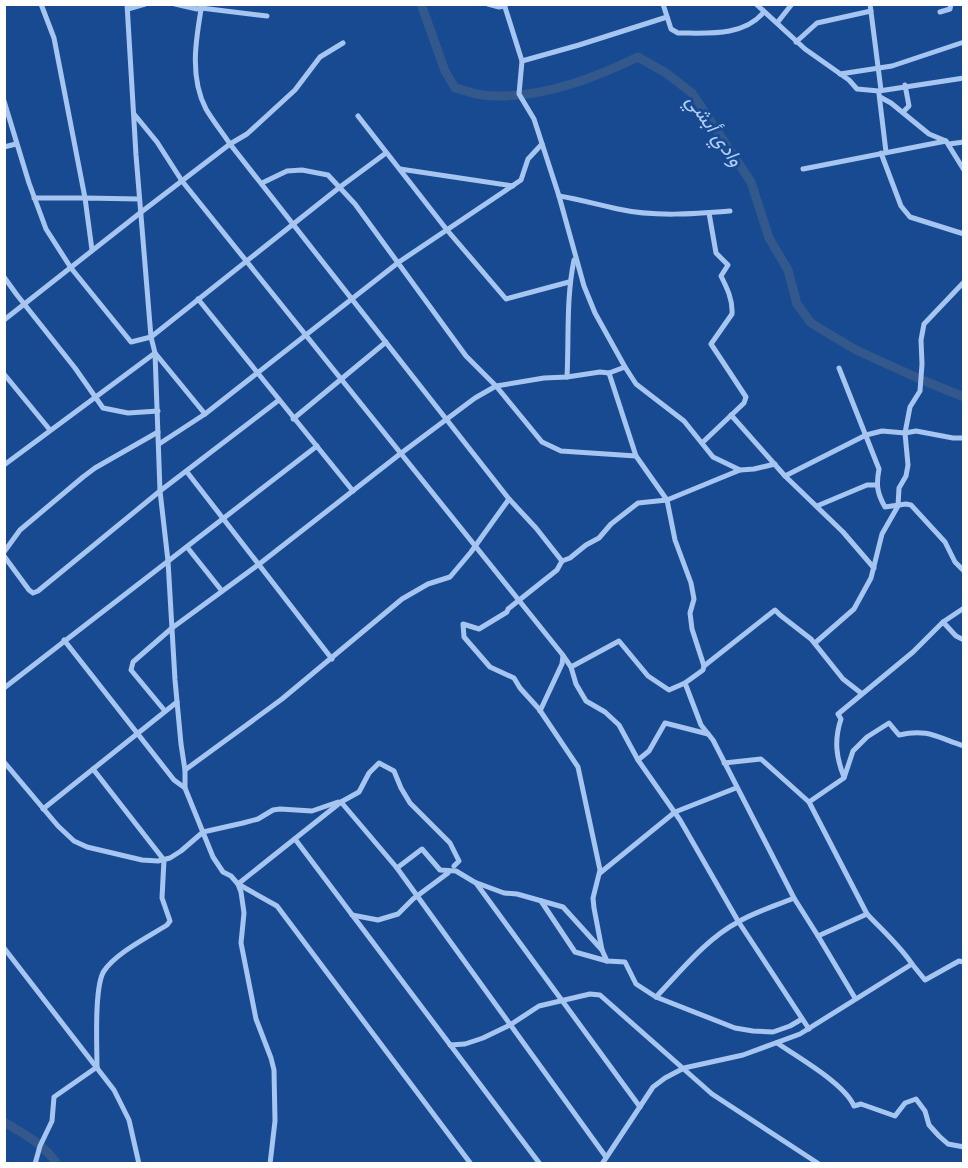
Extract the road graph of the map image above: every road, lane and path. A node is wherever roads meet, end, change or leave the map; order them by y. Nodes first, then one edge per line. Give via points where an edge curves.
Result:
1 (41, 4) edge
2 (145, 4) edge
3 (175, 4) edge
4 (488, 4) edge
5 (663, 4) edge
6 (792, 4) edge
7 (951, 4) edge
8 (505, 5) edge
9 (201, 6) edge
10 (127, 7) edge
11 (761, 8) edge
12 (870, 8) edge
13 (940, 12) dead end
14 (267, 16) dead end
15 (667, 17) junction
16 (777, 23) junction
17 (796, 42) junction
18 (963, 42) edge
19 (343, 43) dead end
20 (522, 61) junction
21 (879, 69) junction
22 (838, 74) junction
23 (963, 78) edge
24 (906, 85) junction
25 (880, 93) junction
26 (4, 101) edge
27 (903, 112) junction
28 (133, 113) junction
29 (358, 116) dead end
30 (947, 142) junction
31 (963, 142) edge
32 (16, 144) junction
33 (230, 144) junction
34 (542, 144) junction
35 (4, 147) edge
36 (386, 153) junction
37 (884, 153) junction
38 (400, 169) junction
39 (803, 169) dead end
40 (963, 170) edge
41 (182, 181) junction
42 (262, 183) junction
43 (513, 186) junction
44 (340, 187) junction
45 (559, 196) junction
46 (34, 198) junction
47 (85, 198) junction
48 (139, 199) junction
49 (730, 211) dead end
50 (140, 213) junction
51 (709, 213) junction
52 (293, 224) junction
53 (447, 230) junction
54 (963, 234) edge
55 (92, 250) junction
56 (575, 257) junction
57 (246, 261) junction
58 (399, 262) junction
59 (71, 268) junction
60 (4, 277) edge
61 (569, 282) junction
62 (963, 282) edge
63 (198, 299) junction
64 (353, 300) junction
65 (25, 305) junction
66 (4, 320) edge
67 (305, 334) junction
68 (151, 336) junction
69 (386, 342) junction
70 (155, 353) junction
71 (626, 367) junction
72 (839, 368) dead end
73 (258, 373) junction
74 (4, 374) edge
75 (609, 374) junction
76 (567, 377) junction
77 (342, 379) junction
78 (495, 386) junction
79 (97, 397) junction
80 (279, 400) junction
81 (158, 411) junction
82 (205, 414) junction
83 (731, 415) junction
84 (294, 419) junction
85 (447, 420) junction
86 (51, 430) junction
87 (158, 432) junction
88 (905, 433) junction
89 (866, 435) junction
90 (963, 438) edge
91 (702, 443) junction
92 (159, 444) junction
93 (317, 446) junction
94 (400, 453) junction
95 (636, 456) junction
96 (775, 464) junction
97 (4, 465) edge
98 (740, 470) junction
99 (187, 472) junction
100 (785, 476) junction
101 (876, 485) junction
102 (160, 491) junction
103 (353, 491) junction
104 (509, 499) junction
105 (667, 500) junction
106 (817, 506) junction
107 (898, 506) junction
108 (223, 520) junction
109 (475, 545) junction
110 (187, 547) junction
111 (4, 554) edge
112 (168, 561) junction
113 (562, 561) junction
114 (258, 565) junction
115 (874, 568) junction
116 (963, 571) edge
117 (222, 591) junction
118 (518, 602) junction
119 (963, 608) edge
120 (943, 622) junction
121 (172, 628) junction
122 (64, 640) junction
123 (963, 640) edge
124 (814, 643) junction
125 (563, 656) junction
126 (332, 659) junction
127 (704, 666) junction
128 (571, 667) junction
129 (685, 683) junction
130 (4, 688) edge
131 (861, 693) junction
132 (177, 702) junction
133 (165, 711) junction
134 (540, 711) junction
135 (138, 733) junction
136 (708, 734) junction
137 (963, 746) edge
138 (638, 760) junction
139 (4, 762) edge
140 (724, 763) junction
141 (93, 769) junction
142 (185, 770) junction
143 (844, 777) junction
144 (185, 788) junction
145 (736, 788) junction
146 (341, 802) junction
147 (809, 802) junction
148 (43, 809) junction
149 (675, 812) junction
150 (202, 831) junction
151 (295, 839) junction
152 (164, 860) junction
153 (454, 866) dead end
154 (397, 868) junction
155 (448, 873) dead end
156 (600, 873) junction
157 (476, 883) junction
158 (238, 884) junction
159 (417, 896) junction
160 (794, 898) junction
161 (541, 901) junction
162 (867, 914) junction
163 (352, 915) junction
164 (738, 921) junction
165 (818, 936) junction
166 (4, 948) edge
167 (602, 950) junction
168 (607, 961) junction
169 (963, 962) edge
170 (912, 964) junction
171 (656, 997) junction
172 (855, 998) junction
173 (563, 1001) junction
174 (802, 1019) junction
175 (510, 1025) junction
176 (809, 1029) junction
177 (777, 1043) junction
178 (450, 1045) junction
179 (97, 1068) junction
180 (684, 1068) junction
181 (640, 1107) junction
182 (963, 1147) edge
183 (606, 1157) junction
184 (35, 1164) edge
185 (139, 1164) edge
186 (270, 1164) edge
187 (471, 1164) edge
188 (540, 1164) edge
189 (602, 1164) edge
190 (819, 1164) edge

1 - 47 street via 54,38
2 - 10 street
3 - 9 street via 196,9
4 - 8 street
5 - 15 street
6 - 16 street
7 - 13 street via 950,9
8 - 20 street
9 - 14 street
9 - 33 street via 195,50 199,91 207,111
10 - 28 street
11 - 15 street via 748,25 727,32 675,32
11 - 16 street
12 - 17 street via 817,24
12 - 21 street
15 - 20 street
16 - 17 street
17 - 22 street
18 - 21 street
19 - 33 street via 320,57 295,90 247,134
20 - 34 street via 519,94 534,119
21 - 22 street
21 - 25 street
22 - 25 street via 857,88
23 - 24 street
24 - 25 street
24 - 27 street via 909,106
25 - 27 street
25 - 37 street
26 - 32 street
27 - 30 street
28 - 41 street
28 - 48 street
29 - 36 street
30 - 31 street
30 - 37 street
30 - 40 street
32 - 35 street
32 - 46 street
33 - 41 street
33 - 42 street
34 - 43 street via 528,159 521,180
34 - 45 street
36 - 38 street
36 - 44 street
37 - 39 street
37 - 54 street via 901,206 910,217
38 - 43 street
38 - 53 street
41 - 50 street
41 - 57 street
42 - 44 street via 287,171 302,170 328,176
42 - 52 street
43 - 53 street
44 - 52 street
44 - 58 street
45 - 51 street via 619,209
45 - 56 street
46 - 47 street
46 - 59 street via 46,229
47 - 48 street
47 - 55 street
48 - 50 street
49 - 51 street
50 - 55 street
50 - 68 street
51 - 83 street via 716,253 728,265 721,276 733,309 711,344 746,397
52 - 57 street
52 - 64 street
53 - 58 street
53 - 61 street via 506,299
55 - 59 street
56 - 61 street
56 - 71 street via 595,314
57 - 63 street
57 - 67 street
58 - 64 street
58 - 78 street via 466,356
59 - 65 street
59 - 68 street via 128,340 135,342
60 - 65 street
61 - 76 street
62 - 88 street via 924,324 920,391 910,407
63 - 68 street
63 - 73 street
64 - 67 street
64 - 69 street
65 - 66 street
65 - 79 street
67 - 73 street
67 - 77 street
68 - 70 street
69 - 77 street
69 - 85 street
70 - 79 street
70 - 81 street
70 - 82 street
71 - 75 street
71 - 91 street via 636,384 684,421
72 - 89 street
73 - 80 street
73 - 82 street
74 - 86 street
75 - 76 street
75 - 95 street
76 - 78 street
77 - 84 street
77 - 94 street
78 - 85 street
78 - 95 street via 549,447 561,452
79 - 81 street via 103,408 114,411
79 - 86 street
80 - 84 street
80 - 99 street
81 - 87 street
82 - 92 street
83 - 91 street
83 - 96 street
84 - 93 street
85 - 94 street
85 - 104 street
86 - 97 street
87 - 92 street
87 - 111 street via 83,477 20,530
88 - 89 street via 882,431
88 - 90 street
88 - 107 street via 908,465 899,488
89 - 100 street
89 - 101 street via 879,469
91 - 98 street via 712,457
92 - 102 street
93 - 103 street
93 - 108 street
94 - 103 street
94 - 109 street
95 - 105 street
96 - 98 street
96 - 100 street
98 - 105 street
99 - 102 street
99 - 108 street
100 - 106 street
101 - 106 street via 867,485
101 - 107 street via 885,507
102 - 111 street via 38,591 29,590
102 - 112 street
103 - 114 street
104 - 109 street
104 - 113 street
105 - 113 street via 638,503 599,538
105 - 127 street via 675,540 691,583 692,629
106 - 115 street
107 - 115 street via 882,534
107 - 116 street via 911,505 945,542
108 - 110 street
108 - 114 street
109 - 118 street
109 - 126 street via 450,577 402,599
110 - 112 street
110 - 117 street
112 - 121 street
112 - 122 street
113 - 118 street via 557,570
114 - 117 street
114 - 126 street
115 - 124 street via 854,609
117 - 121 street
118 - 125 street
118 - 134 street via 479,630 463,624 464,637 490,667 514,678
119 - 120 street
120 - 123 street
120 - 131 street via 913,652
121 - 132 street
121 - 133 street via 130,666
122 - 130 street
122 - 135 street
124 - 127 street via 775,610
124 - 131 street via 843,679
125 - 128 street
125 - 134 street
126 - 142 street
127 - 129 street
128 - 129 street via 619,641 648,676 669,690
128 - 138 street via 586,701 619,725
129 - 136 street
131 - 143 street via 838,714 841,720 837,757
132 - 133 street
132 - 142 street
133 - 135 street
134 - 156 street via 578,767
135 - 141 street
135 - 144 street via 174,780
136 - 138 street via 665,723 649,751
136 - 140 street
137 - 143 street via 929,733 899,735 889,723 853,751
138 - 149 street
139 - 148 street
140 - 145 street
140 - 147 street via 761,759
141 - 148 street
141 - 152 street
142 - 144 street
143 - 147 street
144 - 150 street
145 - 149 street
145 - 160 street
146 - 150 street via 312,811 279,809 243,823
146 - 151 street
146 - 153 street via 359,792 369,772 379,763 394,771 410,803 450,843 459,861
146 - 154 street
147 - 162 street
148 - 152 street via 74,841 87,847 142,860
149 - 156 street
149 - 164 street
150 - 152 street via 181,851
150 - 158 street via 219,867
151 - 158 street
151 - 163 street
152 - 179 street via 162,898 170,921 102,973 97,994
154 - 157 street via 422,849 440,870 456,871
154 - 159 street
155 - 159 street
156 - 167 street via 593,898
157 - 161 street
157 - 173 street
158 - 186 street via 244,913 241,943 251,998 274,1070
158 - 187 street via 278,906
159 - 163 street via 398,914 378,920
159 - 175 street
160 - 164 street
160 - 165 street
161 - 167 street via 563,907
161 - 168 street via 572,950
162 - 165 street
162 - 170 street via 899,945
163 - 178 street
164 - 171 street via 706,946
164 - 174 street
165 - 172 street
166 - 179 street
167 - 168 street
168 - 171 street via 625,962 636,984
169 - 170 street via 925,980
170 - 172 street
171 - 174 street via 735,1028 753,1031 780,1030
172 - 176 street
173 - 175 street via 539,1006
173 - 180 street via 600,995
173 - 181 street
174 - 176 street
175 - 178 street via 465,1044
175 - 183 street
176 - 177 street
177 - 180 street
177 - 182 street via 827,1078 851,1099 854,1107 861,1104 895,1116 905,1103 916,1100 939,1136 948,1144
178 - 188 street
179 - 184 street via 54,1097 52,1120
179 - 185 street via 129,1120
180 - 181 street via 653,1087
180 - 190 street via 712,1094
181 - 183 street
183 - 189 street

